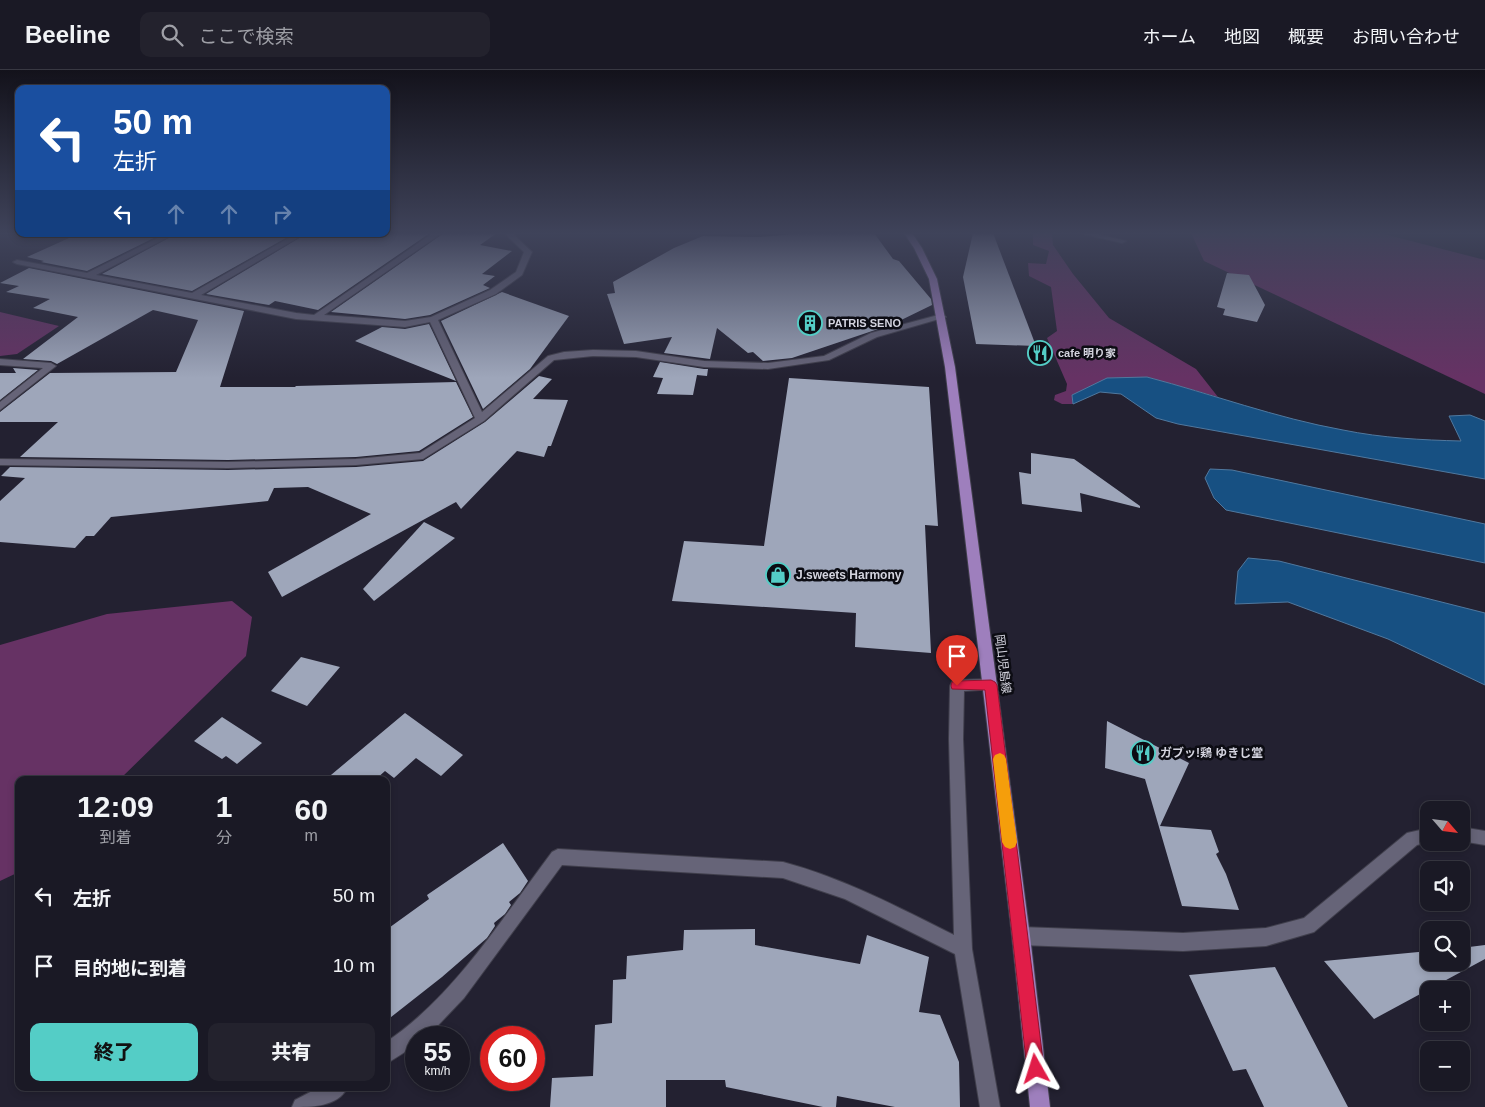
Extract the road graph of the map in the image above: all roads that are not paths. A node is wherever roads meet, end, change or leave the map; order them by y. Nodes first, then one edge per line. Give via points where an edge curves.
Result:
1 (117, 281) edge
2 (219, 281) edge
3 (369, 281) edge
4 (508, 281) edge
5 (934, 281) edge
6 (194, 296) junction
7 (942, 317) junction
8 (316, 318) junction
9 (433, 319) junction
10 (0, 362) edge
11 (0, 407) edge
12 (480, 419) junction
13 (0, 462) edge
14 (991, 685) junction
15 (1470, 836) edge
16 (1420, 837) edge
17 (1485, 838) edge
18 (1021, 936) junction
19 (963, 949) junction
20 (390, 1051) edge
21 (331, 1091) edge
22 (302, 1107) edge
23 (990, 1107) edge
24 (1040, 1107) edge

1 - 6 street
2 - 6 street
3 - 8 street
4 - 9 street via 493,292
5 - 7 main road, 岡山児島線
6 - 8 street
7 - 12 street via 874,335 826,358 768,366 704,364 636,354 564,355 551,358
7 - 14 main road, 岡山児島線
8 - 9 street via 405,324
9 - 12 street
10 - 11 street via 51,366
12 - 13 street via 423,456 414,457 228,466
14 - 18 main road, 岡山児島線
14 - 19 street via 957,686
15 - 17 street
16 - 18 street via 1413,838 1308,926 1266,937 1183,942
18 - 24 main road, 岡山児島線
19 - 20 street via 865,900 783,870 558,857 458,992 418,1033
19 - 23 street
21 - 22 street

